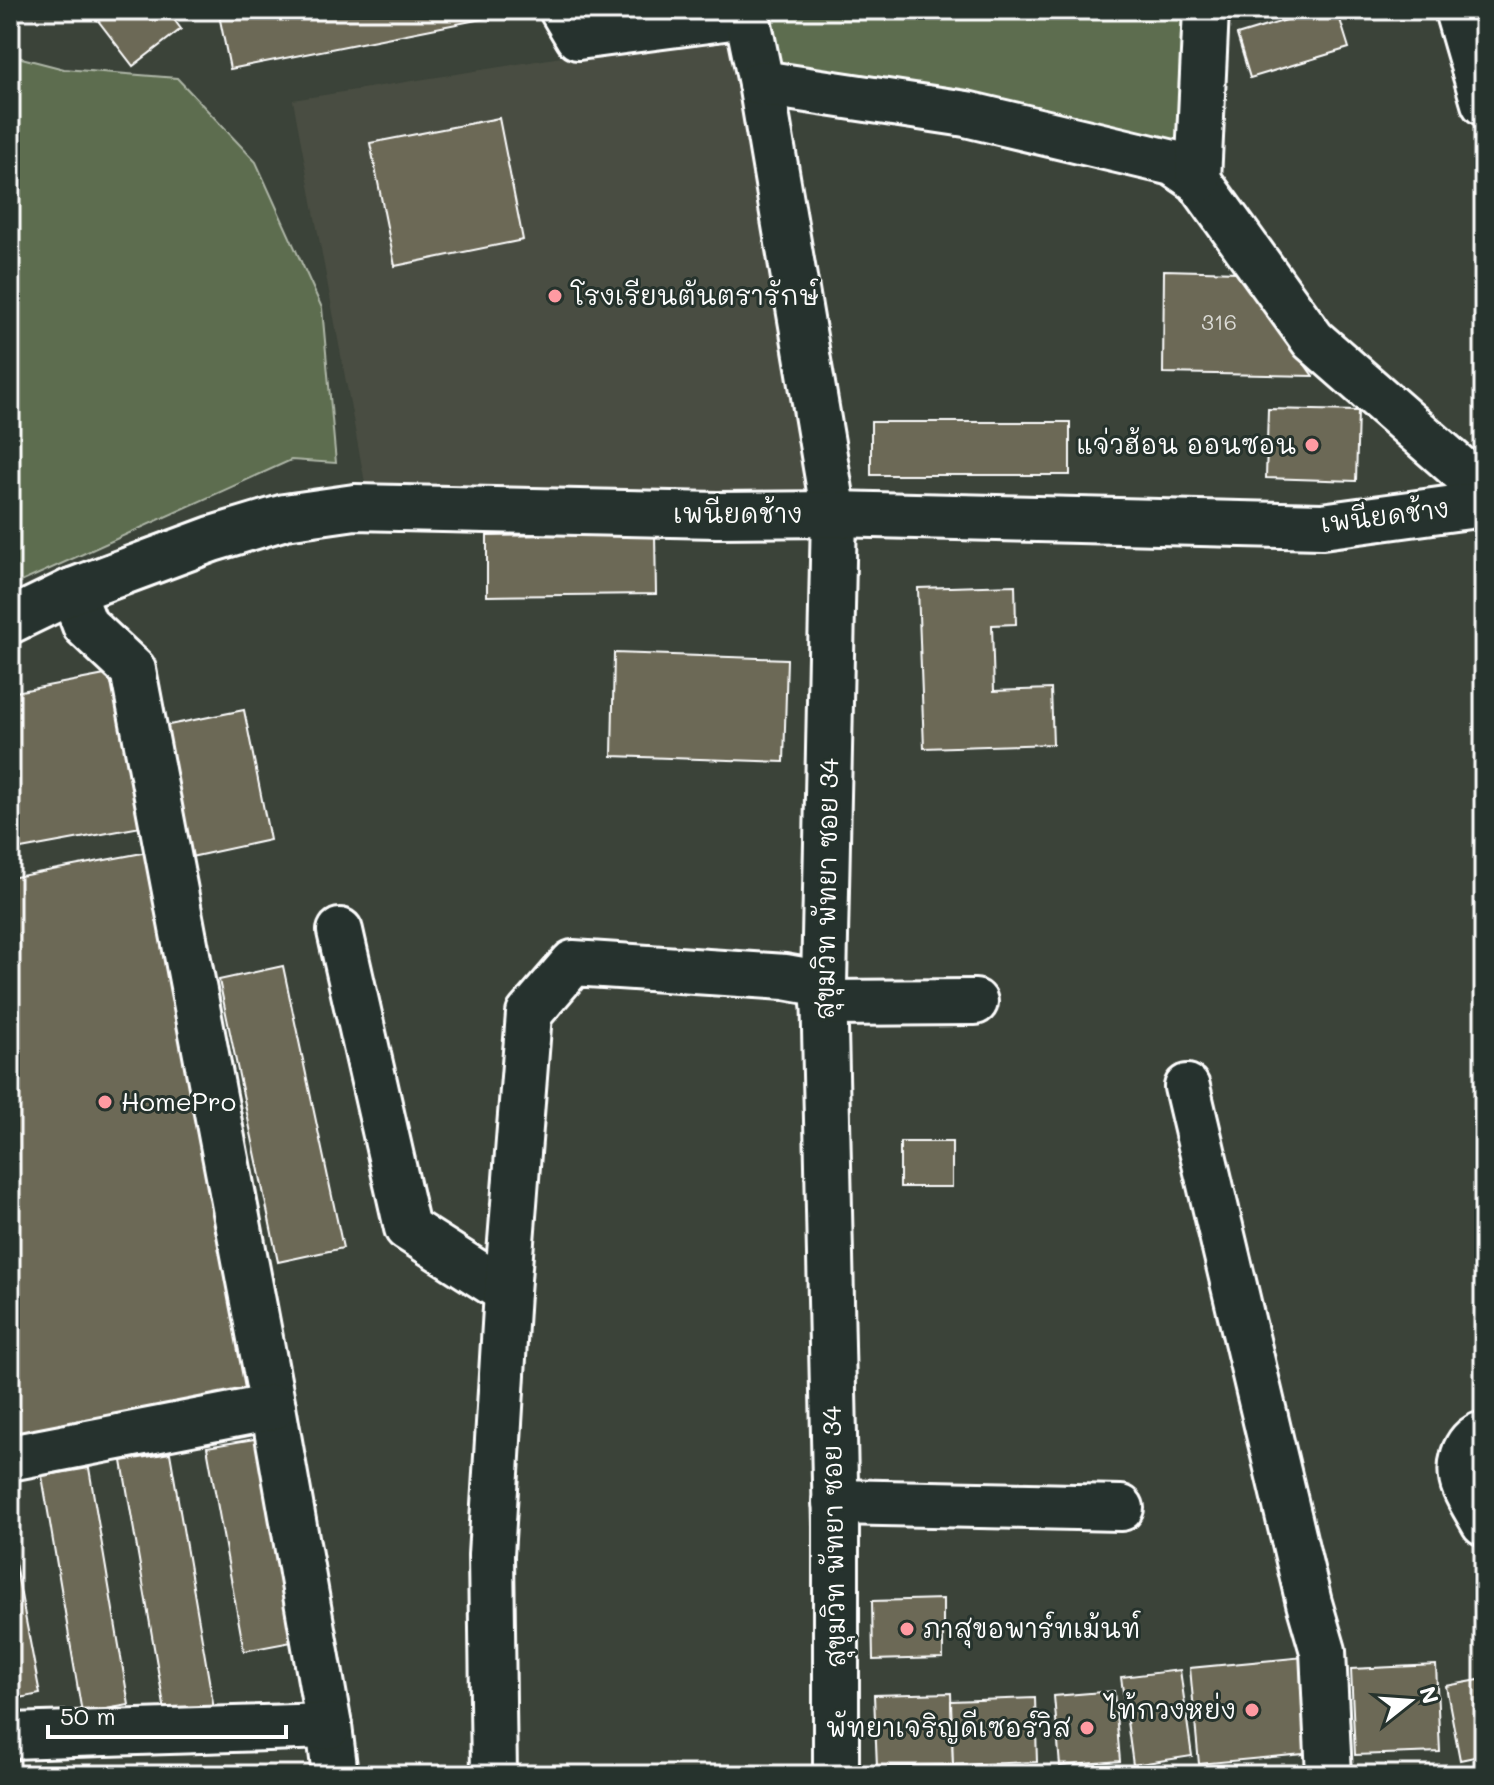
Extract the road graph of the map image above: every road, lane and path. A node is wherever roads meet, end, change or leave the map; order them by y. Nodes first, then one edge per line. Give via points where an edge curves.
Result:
1 (562, 10) edge
2 (1206, 10) edge
3 (1457, 10) edge
4 (747, 12) edge
5 (761, 83) junction
6 (1484, 103) edge
7 (1198, 180) junction
8 (1484, 490) edge
9 (1484, 504) edge
10 (834, 514) junction
11 (72, 591) junction
12 (10, 621) edge
13 (340, 931) dead end
14 (824, 994) junction
15 (975, 1002) dead end
16 (1187, 1087) dead end
17 (507, 1292) junction
18 (273, 1407) junction
19 (1484, 1434) edge
20 (10, 1458) edge
21 (835, 1502) junction
22 (1121, 1508) dead end
23 (1484, 1523) edge
24 (329, 1726) junction
25 (10, 1736) edge
26 (335, 1775) edge
27 (494, 1775) edge
28 (836, 1775) edge
29 (1329, 1775) edge

1 - 4 street via 578,37
2 - 7 street
3 - 6 street
4 - 5 street, สุขุมวิท พัทยา ซอย 34
5 - 7 street via 966,114 1173,163
5 - 10 street, สุขุมวิท พัทยา ซอย 34
7 - 8 street via 1313,340
9 - 10 street, เพนียดช้าง via 1322,526
10 - 11 street, เพนียดช้าง via 355,507 285,517 241,530
10 - 14 street, สุขุมวิท พัทยา ซอย 34
11 - 12 street, เพนียดช้าง
11 - 18 street via 85,625 133,670
13 - 17 street via 407,1228
14 - 15 street
14 - 17 street via 785,977 573,963 529,1014
14 - 21 street, สุขุมวิท พัทยา ซอย 34
16 - 29 street via 1323,1651
17 - 27 street via 491,1555
18 - 20 street
18 - 24 street
19 - 23 street via 1464,1450 1463,1469 1464,1486
21 - 22 street
21 - 28 street, สุขุมวิท พัทยา ซอย 34
24 - 25 street
24 - 26 street

